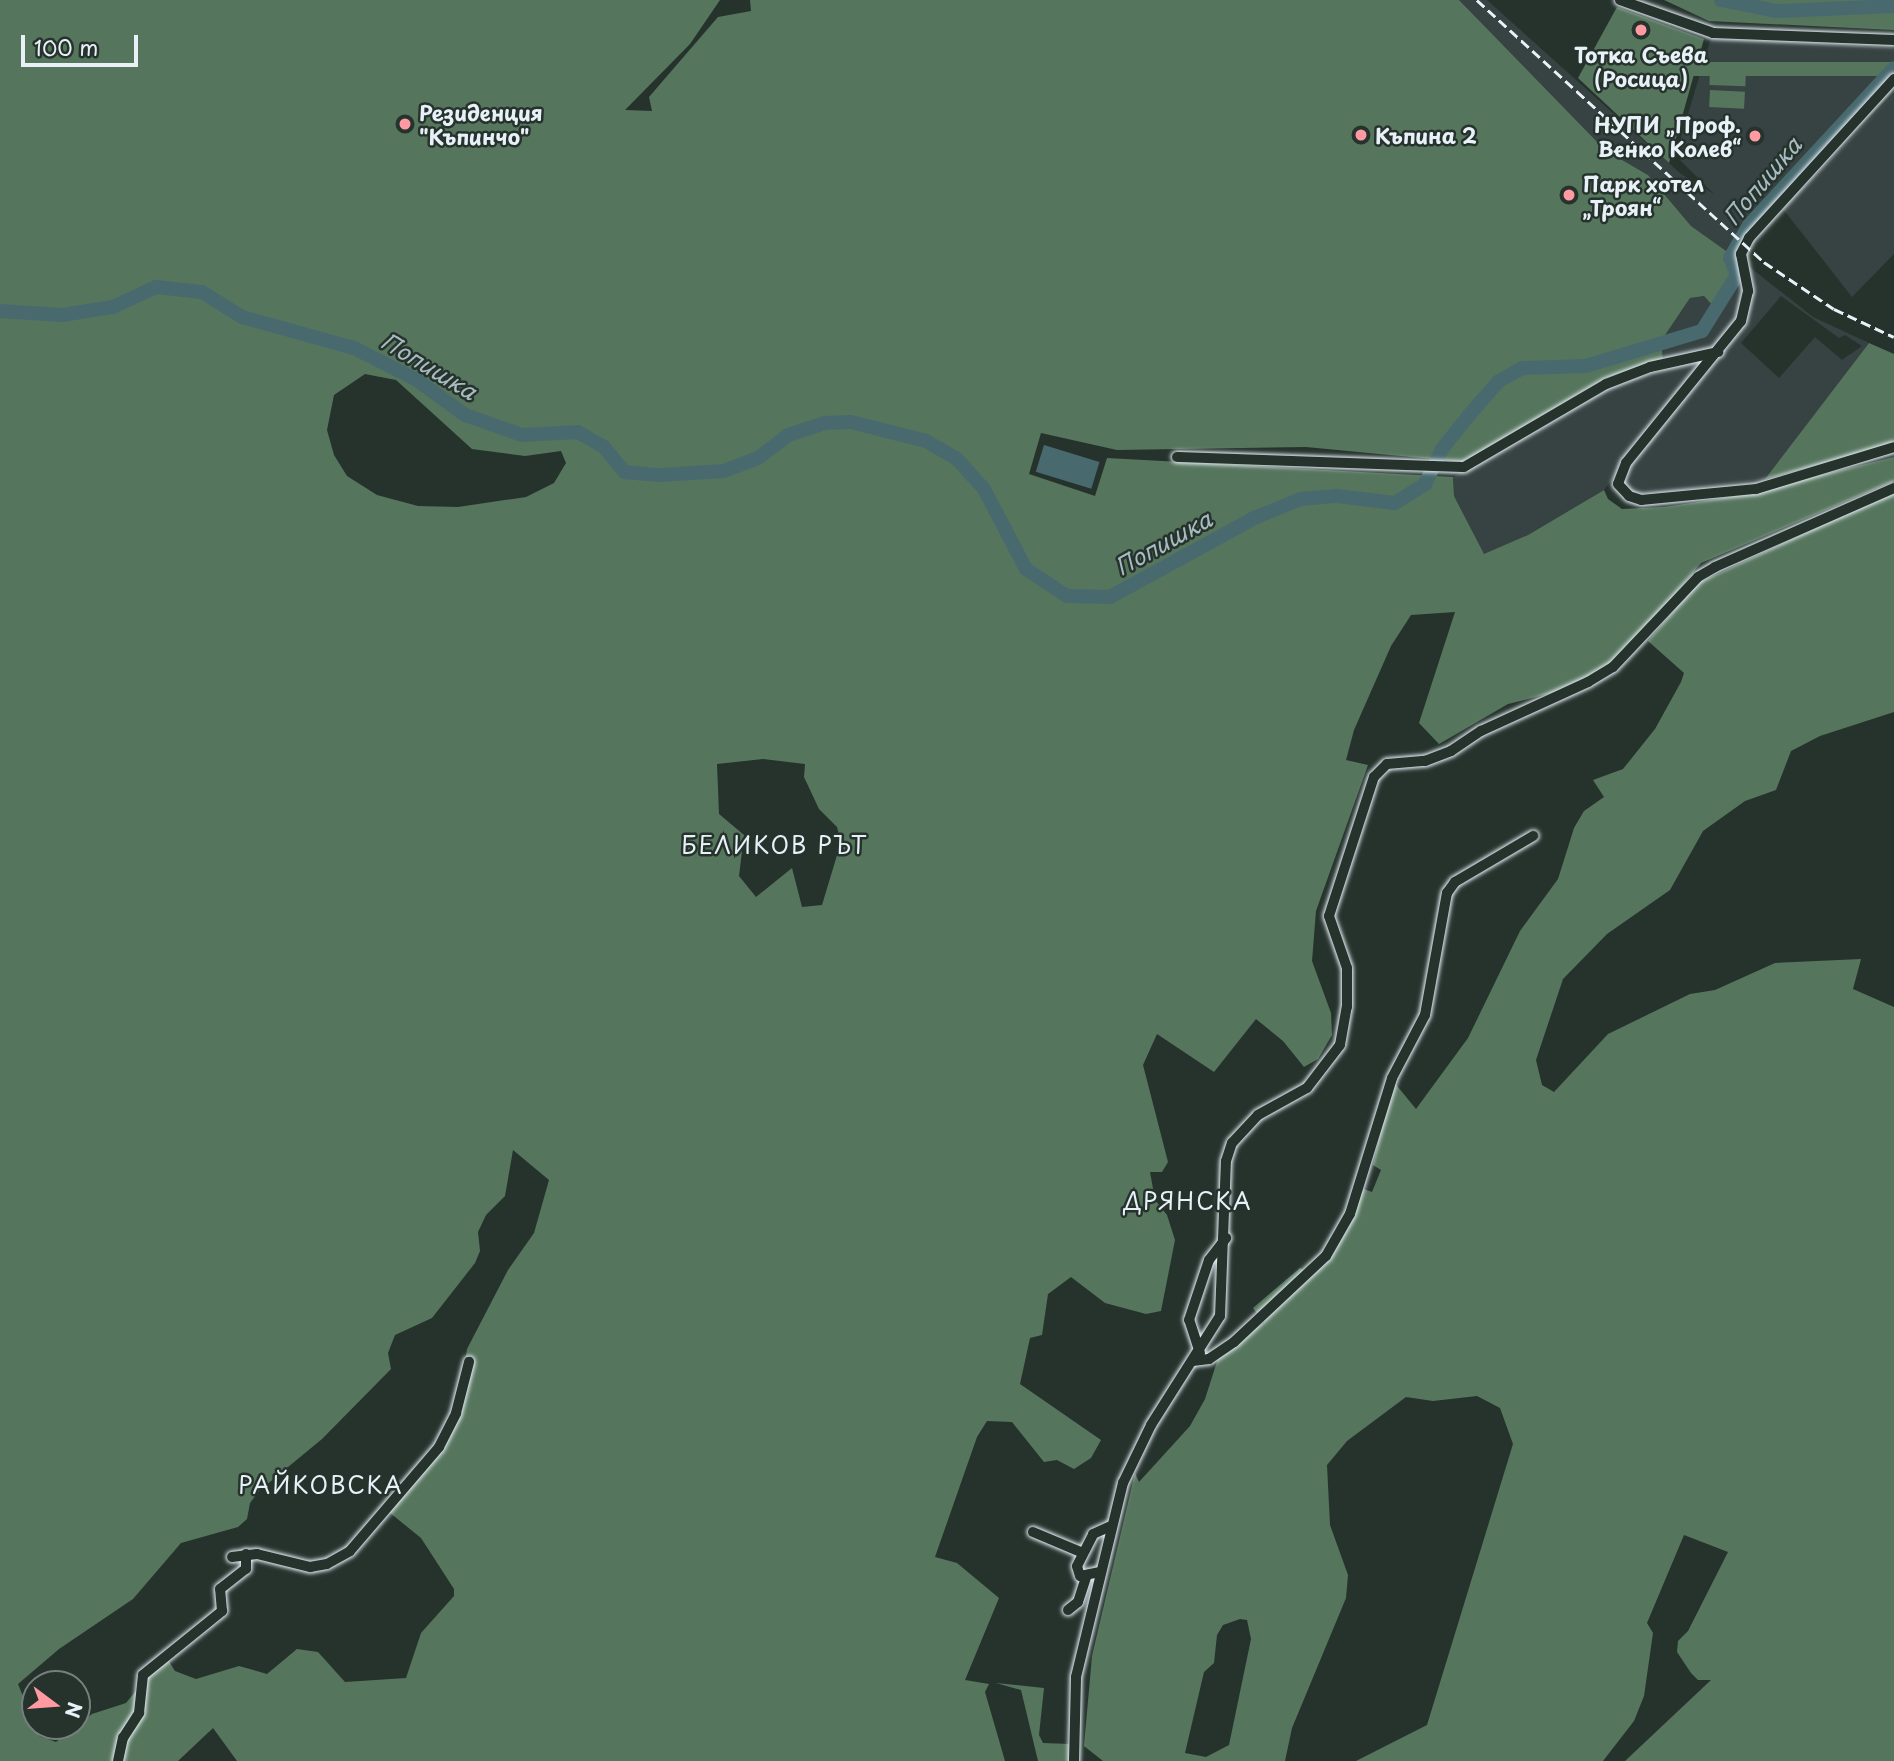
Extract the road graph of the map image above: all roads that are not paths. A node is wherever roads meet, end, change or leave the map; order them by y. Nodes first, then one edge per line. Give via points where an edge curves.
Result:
1 (1620, 0) edge
2 (1894, 40) edge
3 (1894, 79) edge
4 (1718, 352) junction
5 (1894, 447) edge
6 (1177, 457) dead end
7 (1894, 488) edge
8 (1533, 836) dead end
9 (1226, 1238) junction
10 (1196, 1357) junction
11 (470, 1362) dead end
12 (1111, 1526) junction
13 (1033, 1532) dead end
14 (246, 1553) junction
15 (1083, 1553) junction
16 (232, 1557) dead end
17 (1100, 1572) junction
18 (1087, 1575) junction
19 (1069, 1610) dead end
20 (118, 1761) edge
21 (1074, 1761) edge

1 - 2 street via 1713,33
3 - 4 street via 1749,237 1741,254 1746,307
4 - 5 street via 1620,472 1619,484 1629,496 1646,499 1756,489
4 - 6 street via 1622,377 1484,459 1452,468
7 - 9 street via 1715,567 1698,578 1613,667 1588,682 1481,731 1451,751 1425,761 1380,767 1355,823 1329,916 1347,968 1347,1007 1340,1045 1307,1088 1258,1115 1232,1143 1226,1161
8 - 10 street via 1455,883 1447,893 1425,1014 1392,1078 1350,1214 1326,1256 1234,1342 1209,1359
9 - 10 street via 1220,1316
9 - 10 street via 1209,1260 1189,1320
10 - 12 street via 1136,1454
11 - 14 street via 456,1413 439,1447 350,1551 338,1560 310,1567
12 - 15 street via 1093,1534
12 - 17 street
13 - 15 street
14 - 16 street
14 - 20 street via 246,1569 220,1589 222,1611 143,1675 139,1713 123,1738
15 - 18 street via 1076,1570 1080,1576
17 - 18 street
17 - 21 street via 1076,1676
18 - 19 street

